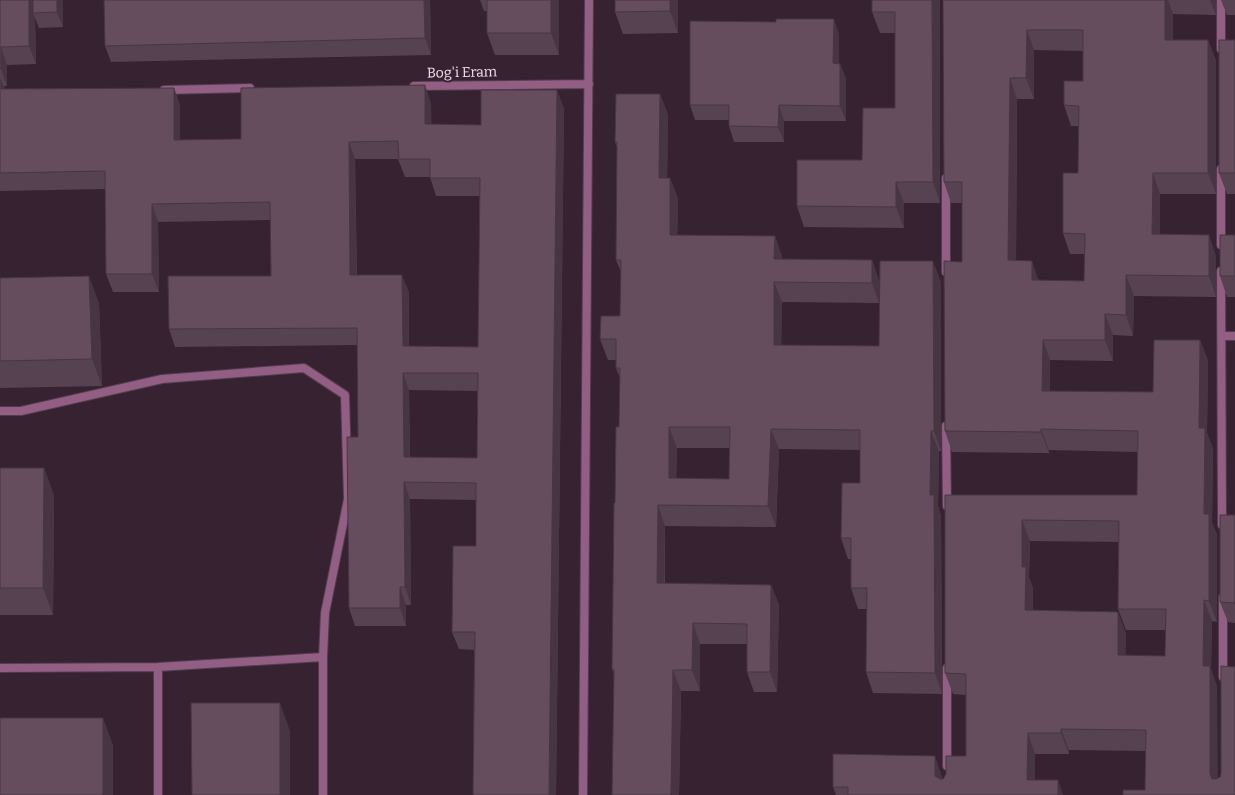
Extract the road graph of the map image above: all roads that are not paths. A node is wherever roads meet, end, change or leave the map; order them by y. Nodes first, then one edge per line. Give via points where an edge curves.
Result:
1 (589, 0) edge
2 (1220, 0) edge
3 (1221, 55) edge
4 (589, 84) junction
5 (406, 86) edge
6 (255, 88) edge
7 (159, 90) edge
8 (1221, 164) edge
9 (946, 167) edge
10 (1221, 250) edge
11 (1221, 266) edge
12 (946, 278) edge
13 (1222, 336) junction
14 (1235, 336) edge
15 (0, 411) edge
16 (946, 421) edge
17 (947, 517) edge
18 (1222, 534) edge
19 (1222, 589) edge
20 (324, 657) junction
21 (947, 660) edge
22 (158, 667) junction
23 (0, 668) edge
24 (1223, 684) edge
25 (948, 771) edge
26 (158, 795) edge
27 (323, 795) edge
28 (583, 795) edge

1 - 4 street
2 - 3 street
4 - 5 street, Bog'i Eram
4 - 28 street
6 - 7 street
8 - 10 street
9 - 12 street
11 - 13 street
13 - 14 street
13 - 18 street
15 - 20 street via 21,411 162,379 304,368 344,395 348,499 325,612
16 - 17 street
19 - 24 street
20 - 22 street
20 - 27 street
21 - 25 street
22 - 23 street
22 - 26 street

